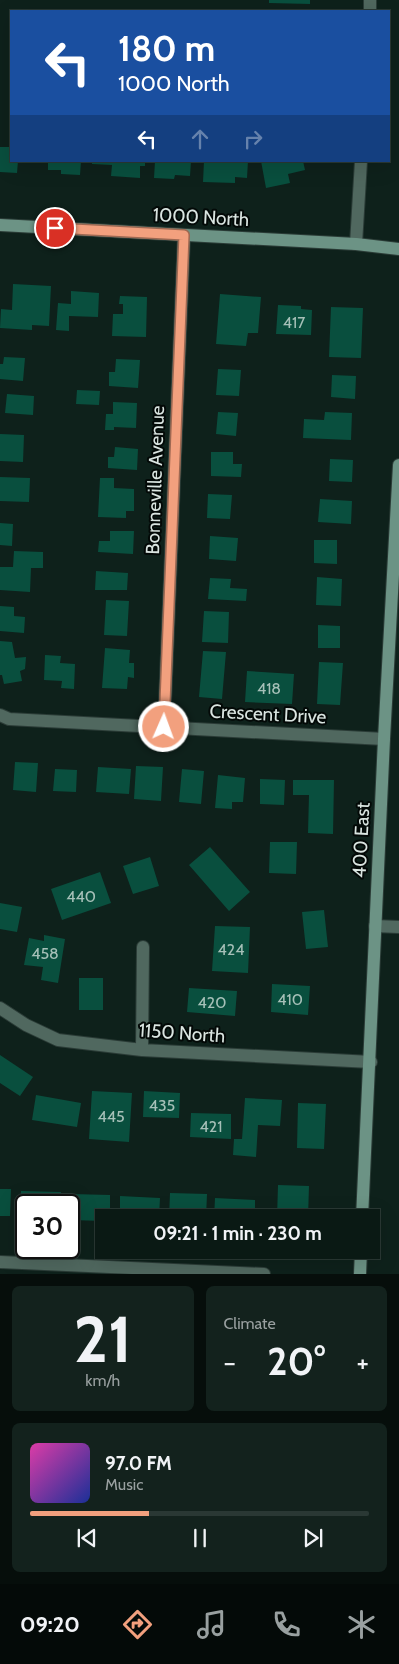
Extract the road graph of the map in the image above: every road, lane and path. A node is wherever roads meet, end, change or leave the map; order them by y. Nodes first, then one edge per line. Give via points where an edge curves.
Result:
1 (361, 162) edge
2 (0, 225) edge
3 (184, 235) junction
4 (356, 244) junction
5 (399, 248) edge
6 (399, 465) edge
7 (396, 593) edge
8 (0, 715) edge
9 (164, 727) junction
10 (384, 739) junction
11 (375, 926) junction
12 (399, 927) edge
13 (143, 947) dead end
14 (0, 1008) edge
15 (142, 1050) junction
16 (371, 1062) junction
17 (363, 1209) edge
18 (361, 1259) edge
19 (0, 1262) edge
20 (264, 1274) edge
21 (360, 1274) edge

1 - 4 street
2 - 3 street, 1000 North
3 - 4 street, 1000 North
3 - 9 street, Bonneville Avenue
4 - 5 street, 1000 North
6 - 7 street, 400 East
7 - 10 street, 400 East
8 - 9 street, Crescent Drive via 9,719
9 - 10 street, Crescent Drive
10 - 11 street, 400 East
11 - 12 street
11 - 16 street, 400 East
13 - 15 street
14 - 15 street, 1150 North via 58,1040
15 - 16 street, 1150 North
16 - 17 street, 400 East
18 - 21 street
19 - 20 street

